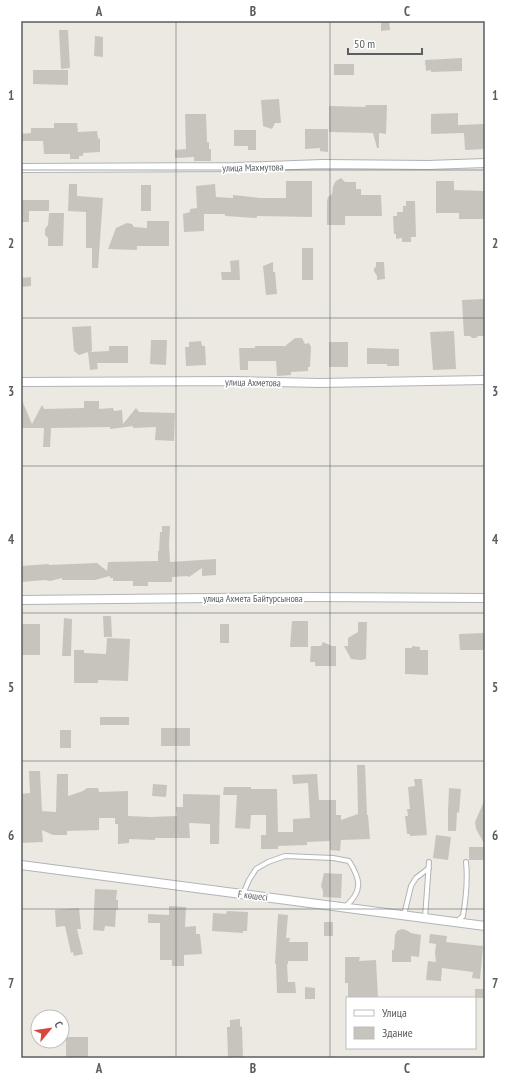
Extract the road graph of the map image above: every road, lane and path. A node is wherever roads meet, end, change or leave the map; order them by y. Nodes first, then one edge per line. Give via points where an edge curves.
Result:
1 (485, 163) edge
2 (21, 168) edge
3 (485, 380) edge
4 (21, 382) edge
5 (485, 598) edge
6 (21, 600) edge
7 (429, 862) dead end
8 (466, 862) dead end
9 (21, 865) edge
10 (429, 868) junction
11 (243, 894) junction
12 (345, 907) junction
13 (404, 915) junction
14 (425, 918) junction
15 (456, 922) junction
16 (485, 926) edge

1 - 2 street, улица Махмутова via 323,164 230,168
3 - 4 street, улица Ахметова via 319,383
5 - 6 street, улица Ахмета Байтурсынова
7 - 10 lane
8 - 15 lane via 463,916
9 - 11 street, F көшесі
10 - 13 lane via 416,878 411,886
10 - 14 lane
11 - 12 street, F көшесі
11 - 12 lane via 256,870 268,862 285,856 333,858 349,861 359,880 358,890
12 - 13 street, F көшесі
13 - 14 street, F көшесі
14 - 15 street, F көшесі
15 - 16 street, F көшесі

